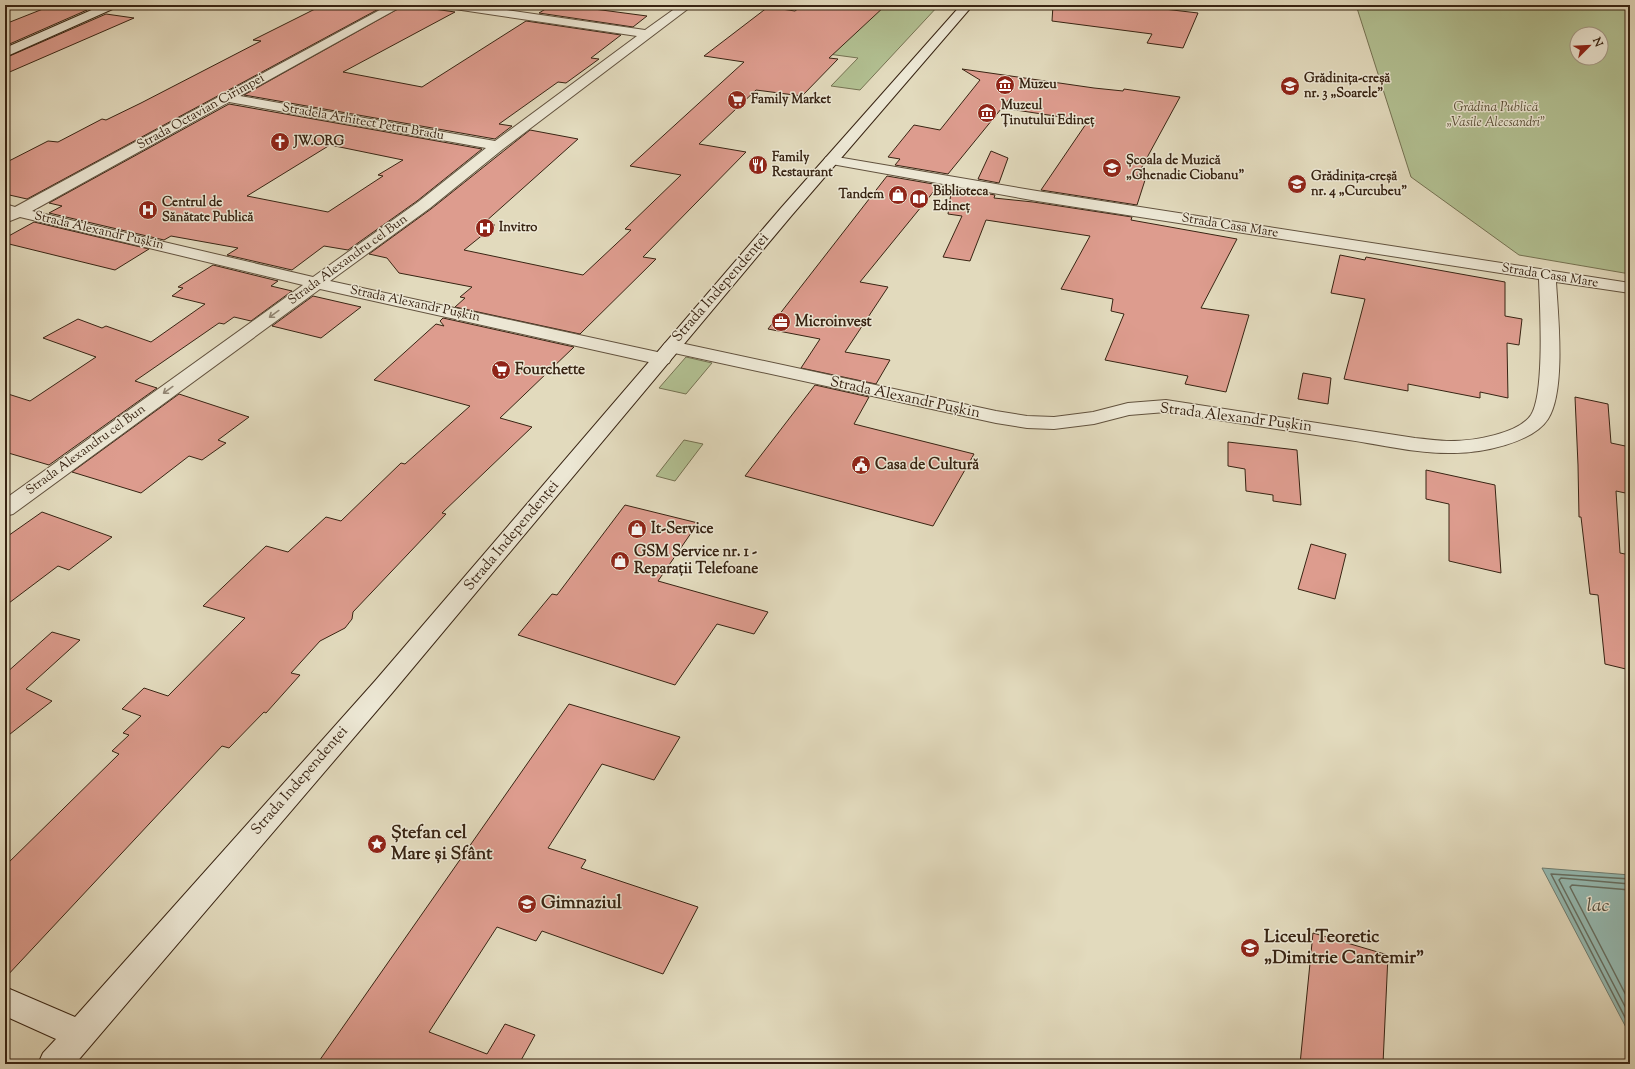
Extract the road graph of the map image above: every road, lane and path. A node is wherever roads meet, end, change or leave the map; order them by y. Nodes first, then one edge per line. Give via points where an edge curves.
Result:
1 (113, 5) edge
2 (398, 5) edge
3 (448, 5) edge
4 (687, 5) edge
5 (967, 5) edge
6 (646, 34) junction
7 (5, 53) edge
8 (227, 98) junction
9 (498, 146) junction
10 (831, 160) junction
11 (9, 213) edge
12 (1547, 276) junction
13 (316, 283) junction
14 (1630, 288) edge
15 (666, 353) junction
16 (5, 509) edge
17 (5, 1001) edge
18 (80, 1034) junction
19 (54, 1064) edge

1 - 7 street
2 - 8 street, Strada Octavian Cirimpei
3 - 6 street
4 - 6 street, Strada Alexandru cel Bun
5 - 10 street, Strada Independenței
6 - 9 street, Strada Alexandru cel Bun
8 - 9 street, Stradela Arhitect Petru Bradu
8 - 11 street, Strada Octavian Cirimpei
9 - 13 street, Strada Alexandru cel Bun via 424,205
10 - 12 street, Strada Casa Mare via 1037,196
10 - 15 street, Strada Independenței
11 - 13 street, Strada Alexandr Pușkin
12 - 14 street, Strada Casa Mare
12 - 15 street, Strada Alexandr Pușkin via 1549,359 1545,398 1540,417 1524,430 1494,442 1457,447 1415,444 1166,406 1128,409 1087,419 1054,423 1027,422
13 - 15 street, Strada Alexandr Pușkin
13 -> 16 street, Strada Alexandru cel Bun
15 - 18 street, Strada Independenței via 446,614
17 - 18 street
18 - 19 street, Strada Independenței

